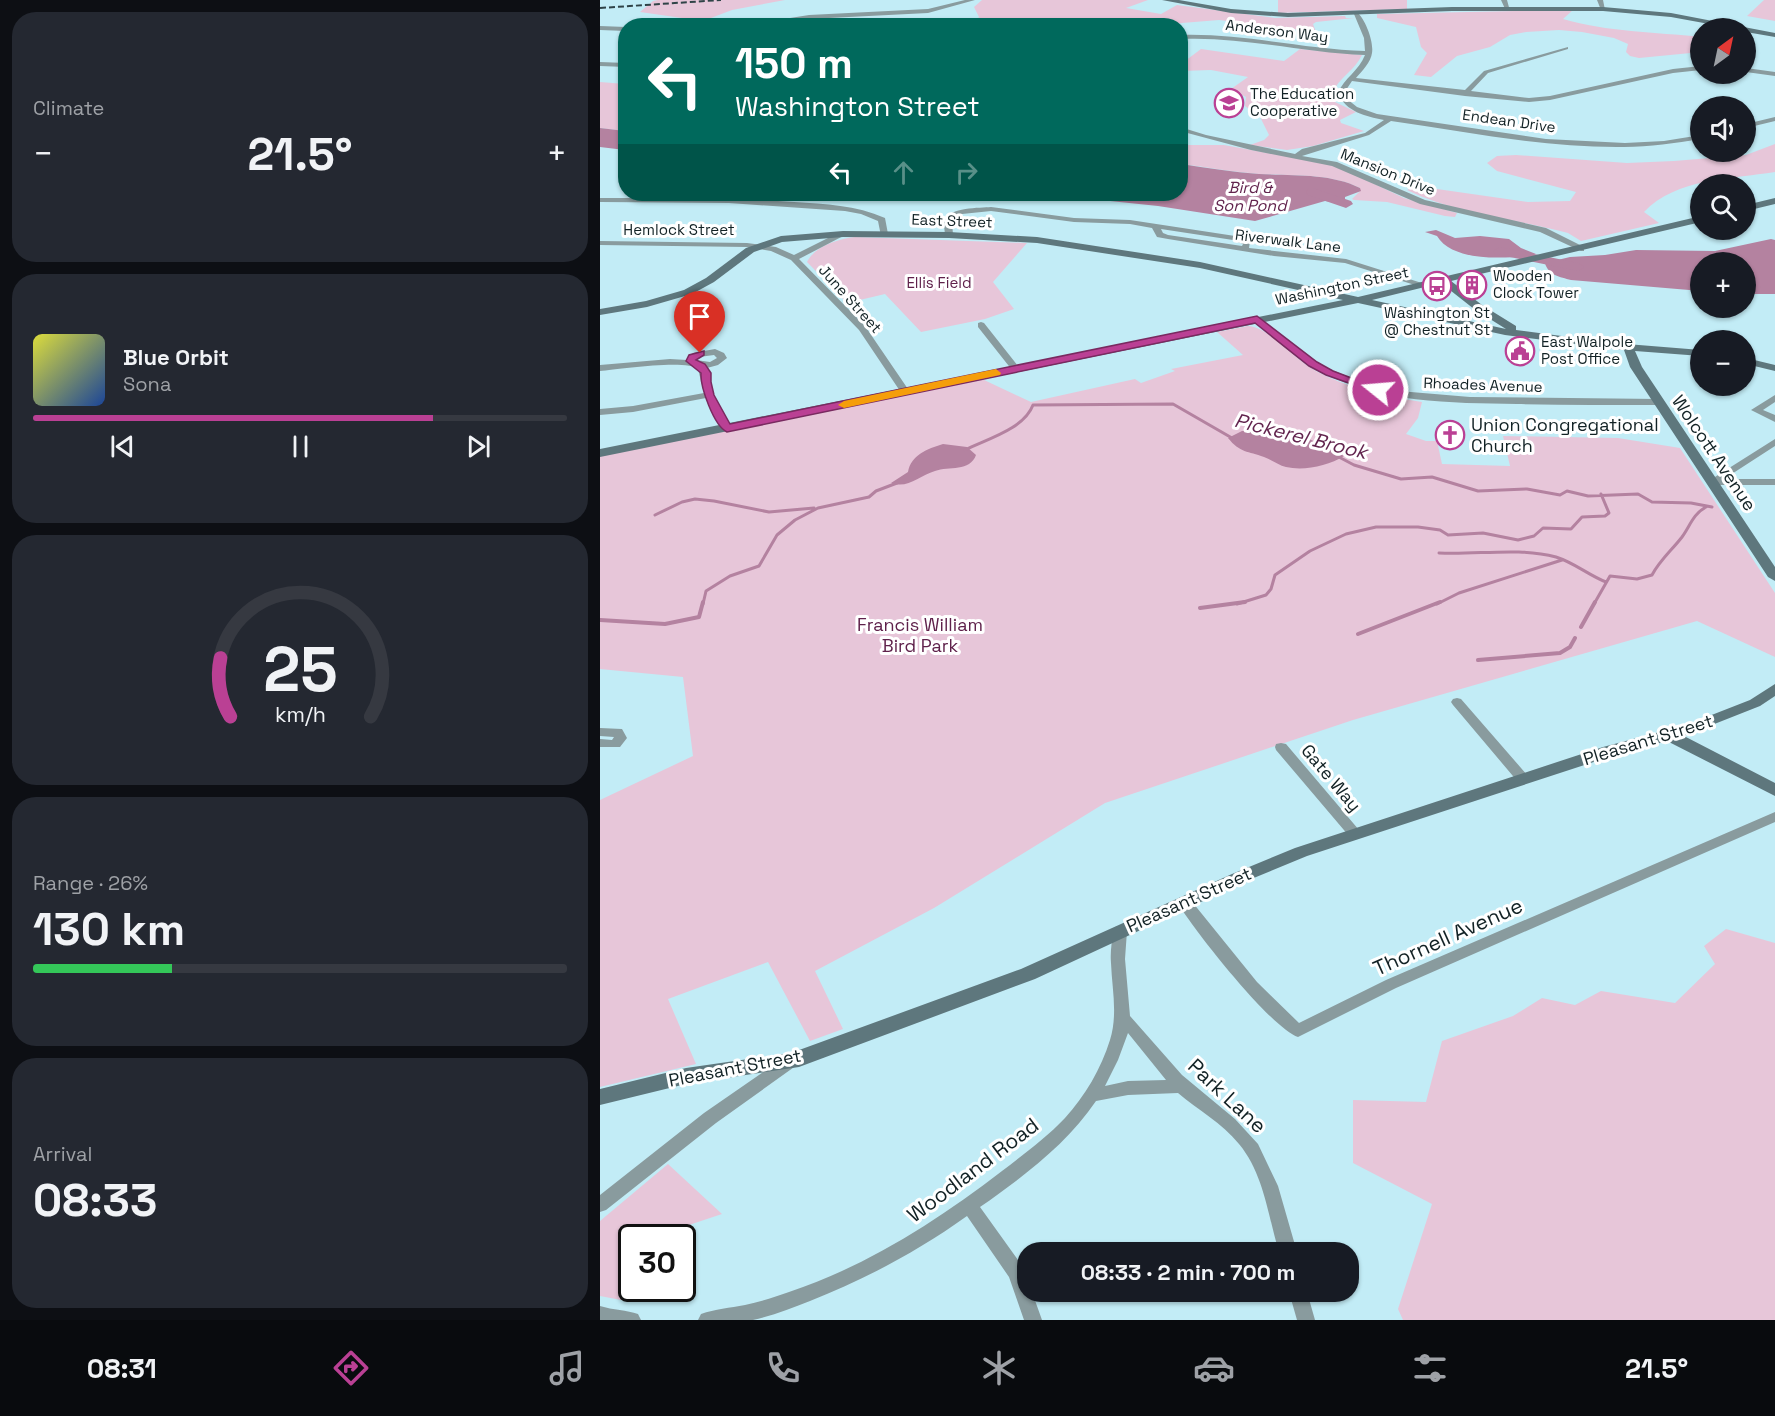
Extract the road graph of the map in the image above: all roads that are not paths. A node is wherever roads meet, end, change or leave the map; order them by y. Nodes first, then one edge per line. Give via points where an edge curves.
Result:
1 (972, 0) edge
2 (1166, 0) edge
3 (1504, 0) edge
4 (1600, 0) edge
5 (1603, 9) junction
6 (1508, 10) junction
7 (1358, 14) junction
8 (841, 15) junction
9 (793, 18) edge
10 (840, 18) edge
11 (1690, 19) edge
12 (600, 27) edge
13 (618, 28) edge
14 (1756, 32) edge
15 (1775, 35) edge
16 (1188, 37) edge
17 (1566, 48) dead end
18 (1370, 53) junction
19 (600, 64) edge
20 (618, 65) edge
21 (1690, 69) edge
22 (1756, 71) edge
23 (1775, 74) edge
24 (1351, 79) junction
25 (1465, 94) junction
26 (1390, 119) junction
27 (1775, 119) edge
28 (1756, 124) edge
29 (1188, 132) edge
30 (1690, 139) edge
31 (1297, 155) junction
32 (600, 200) edge
33 (618, 200) edge
34 (764, 201) edge
35 (1775, 201) edge
36 (1756, 206) edge
37 (1690, 222) edge
38 (843, 234) junction
39 (884, 234) junction
40 (949, 235) junction
41 (600, 243) edge
42 (758, 246) junction
43 (1576, 250) junction
44 (794, 258) junction
45 (1394, 276) junction
46 (1444, 280) junction
47 (1421, 285) junction
48 (1404, 288) junction
49 (1316, 292) junction
50 (1357, 300) junction
51 (1328, 306) junction
52 (600, 312) edge
53 (1257, 319) junction
54 (981, 325) dead end
55 (1528, 335) junction
56 (1628, 347) junction
57 (1690, 353) edge
58 (1756, 363) edge
59 (600, 368) edge
60 (1015, 368) junction
61 (1775, 368) edge
62 (905, 392) junction
63 (709, 395) junction
64 (1775, 398) edge
65 (1659, 402) junction
66 (600, 412) edge
67 (1775, 419) edge
68 (727, 428) junction
69 (1775, 442) edge
70 (600, 453) edge
71 (1712, 482) junction
72 (1775, 482) edge
73 (1775, 577) edge
74 (1775, 689) edge
75 (1457, 702) dead end
76 (1692, 729) junction
77 (600, 732) edge
78 (1669, 735) junction
79 (600, 743) edge
80 (1281, 747) dead end
81 (1723, 761) junction
82 (1523, 779) junction
83 (1775, 790) edge
84 (1775, 817) edge
85 (1354, 833) junction
86 (1185, 902) junction
87 (1120, 931) junction
88 (1124, 1019) junction
89 (792, 1061) junction
90 (1182, 1086) junction
91 (1091, 1096) junction
92 (600, 1097) edge
93 (600, 1205) edge
94 (970, 1206) junction
95 (1285, 1242) edge
96 (1301, 1302) edge
97 (600, 1314) edge
98 (632, 1320) edge
99 (707, 1320) edge
100 (1033, 1320) edge
101 (1306, 1320) edge

1 - 8 street via 928,10
2 - 7 street via 1247,13
3 - 6 street
4 - 5 street
5 - 6 street
5 - 11 street
6 - 7 street
7 - 18 street
8 - 9 street
8 - 10 street
12 - 13 street
14 - 15 street
16 - 18 street, Anderson Way via 1215,36 1331,52
17 - 25 street via 1486,72
18 - 24 street, Endean Drive
19 - 20 street
21 - 25 street, Endean Drive via 1540,99
22 - 23 street
24 - 25 street, Endean Drive
24 - 26 street, Endean Drive via 1341,90 1344,100 1359,110
26 - 30 street, Endean Drive via 1601,145 1662,144
26 - 31 street via 1366,134
27 - 28 street
29 - 31 street, Mansion Drive
31 - 43 street, Mansion Drive via 1348,168 1429,204 1551,232
32 - 33 street
34 - 39 street via 869,212 882,220
35 - 36 street
37 - 43 street, Washington Street
38 - 39 street, East Street
38 - 42 street, East Street via 801,236
38 - 44 street
39 - 40 street, East Street
40 - 45 street, Riverwalk Lane via 950,218 979,209 1130,222 1155,225 1160,235 1168,237 1346,261
40 - 49 street, East Street via 1096,248 1200,265
41 - 42 street, Hemlock Street
42 - 44 street, June Street
42 - 52 street, East Street via 688,292
43 - 46 street, Washington Street
44 - 62 street, June Street via 862,328
45 - 47 street, Riverwalk Lane
45 - 48 street
46 - 47 street, Washington Street
46 - 55 street via 1496,320
47 - 48 street, Washington Street
48 - 50 street, Washington Street
49 - 50 street, East Street
49 - 51 street
50 - 51 street, Washington Street
50 - 55 street, East Street
51 - 53 street, Washington Street
53 - 60 street, Washington Street
53 - 65 street, Rhoades Avenue via 1329,373 1395,394 1443,400
54 - 60 street
55 - 56 street
56 - 57 street
56 - 65 street, Wolcott Avenue
58 - 61 street
59 - 63 street via 670,362 697,365 706,373
60 - 62 street, Washington Street
62 - 68 street, Washington Street
63 - 66 street
63 - 68 street
64 - 67 street via 1756,410
65 - 71 street, Wolcott Avenue
68 - 70 street, Washington Street
69 - 71 street
71 - 72 street
71 - 73 street, Wolcott Avenue
74 - 76 street, Pleasant Street via 1755,703
75 - 82 street
76 - 78 street, Pleasant Street
76 - 81 street
77 - 79 street via 618,732 621,738 615,744
78 - 81 street
78 - 82 street, Pleasant Street
80 - 85 street, Gate Way
81 - 83 street
82 - 85 street, Pleasant Street
84 - 86 street, Thornell Avenue via 1391,984 1298,1031 1229,963
85 - 86 street, Pleasant Street
86 - 87 street, Pleasant Street
87 - 88 street, Woodland Road via 1118,958
87 - 89 street, Pleasant Street via 1028,974
88 - 90 street, Park Lane
88 - 91 street, Woodland Road via 1105,1071
89 - 92 street, Pleasant Street via 695,1075
89 - 93 street via 710,1118
90 - 91 street via 1128,1088
90 - 95 street, Park Lane via 1216,1112 1251,1147 1261,1166
91 - 94 street, Woodland Road via 1051,1142
94 - 99 street, Woodland Road via 907,1246 826,1285 733,1317
94 - 100 street via 1017,1273
96 - 101 street
97 - 98 street

